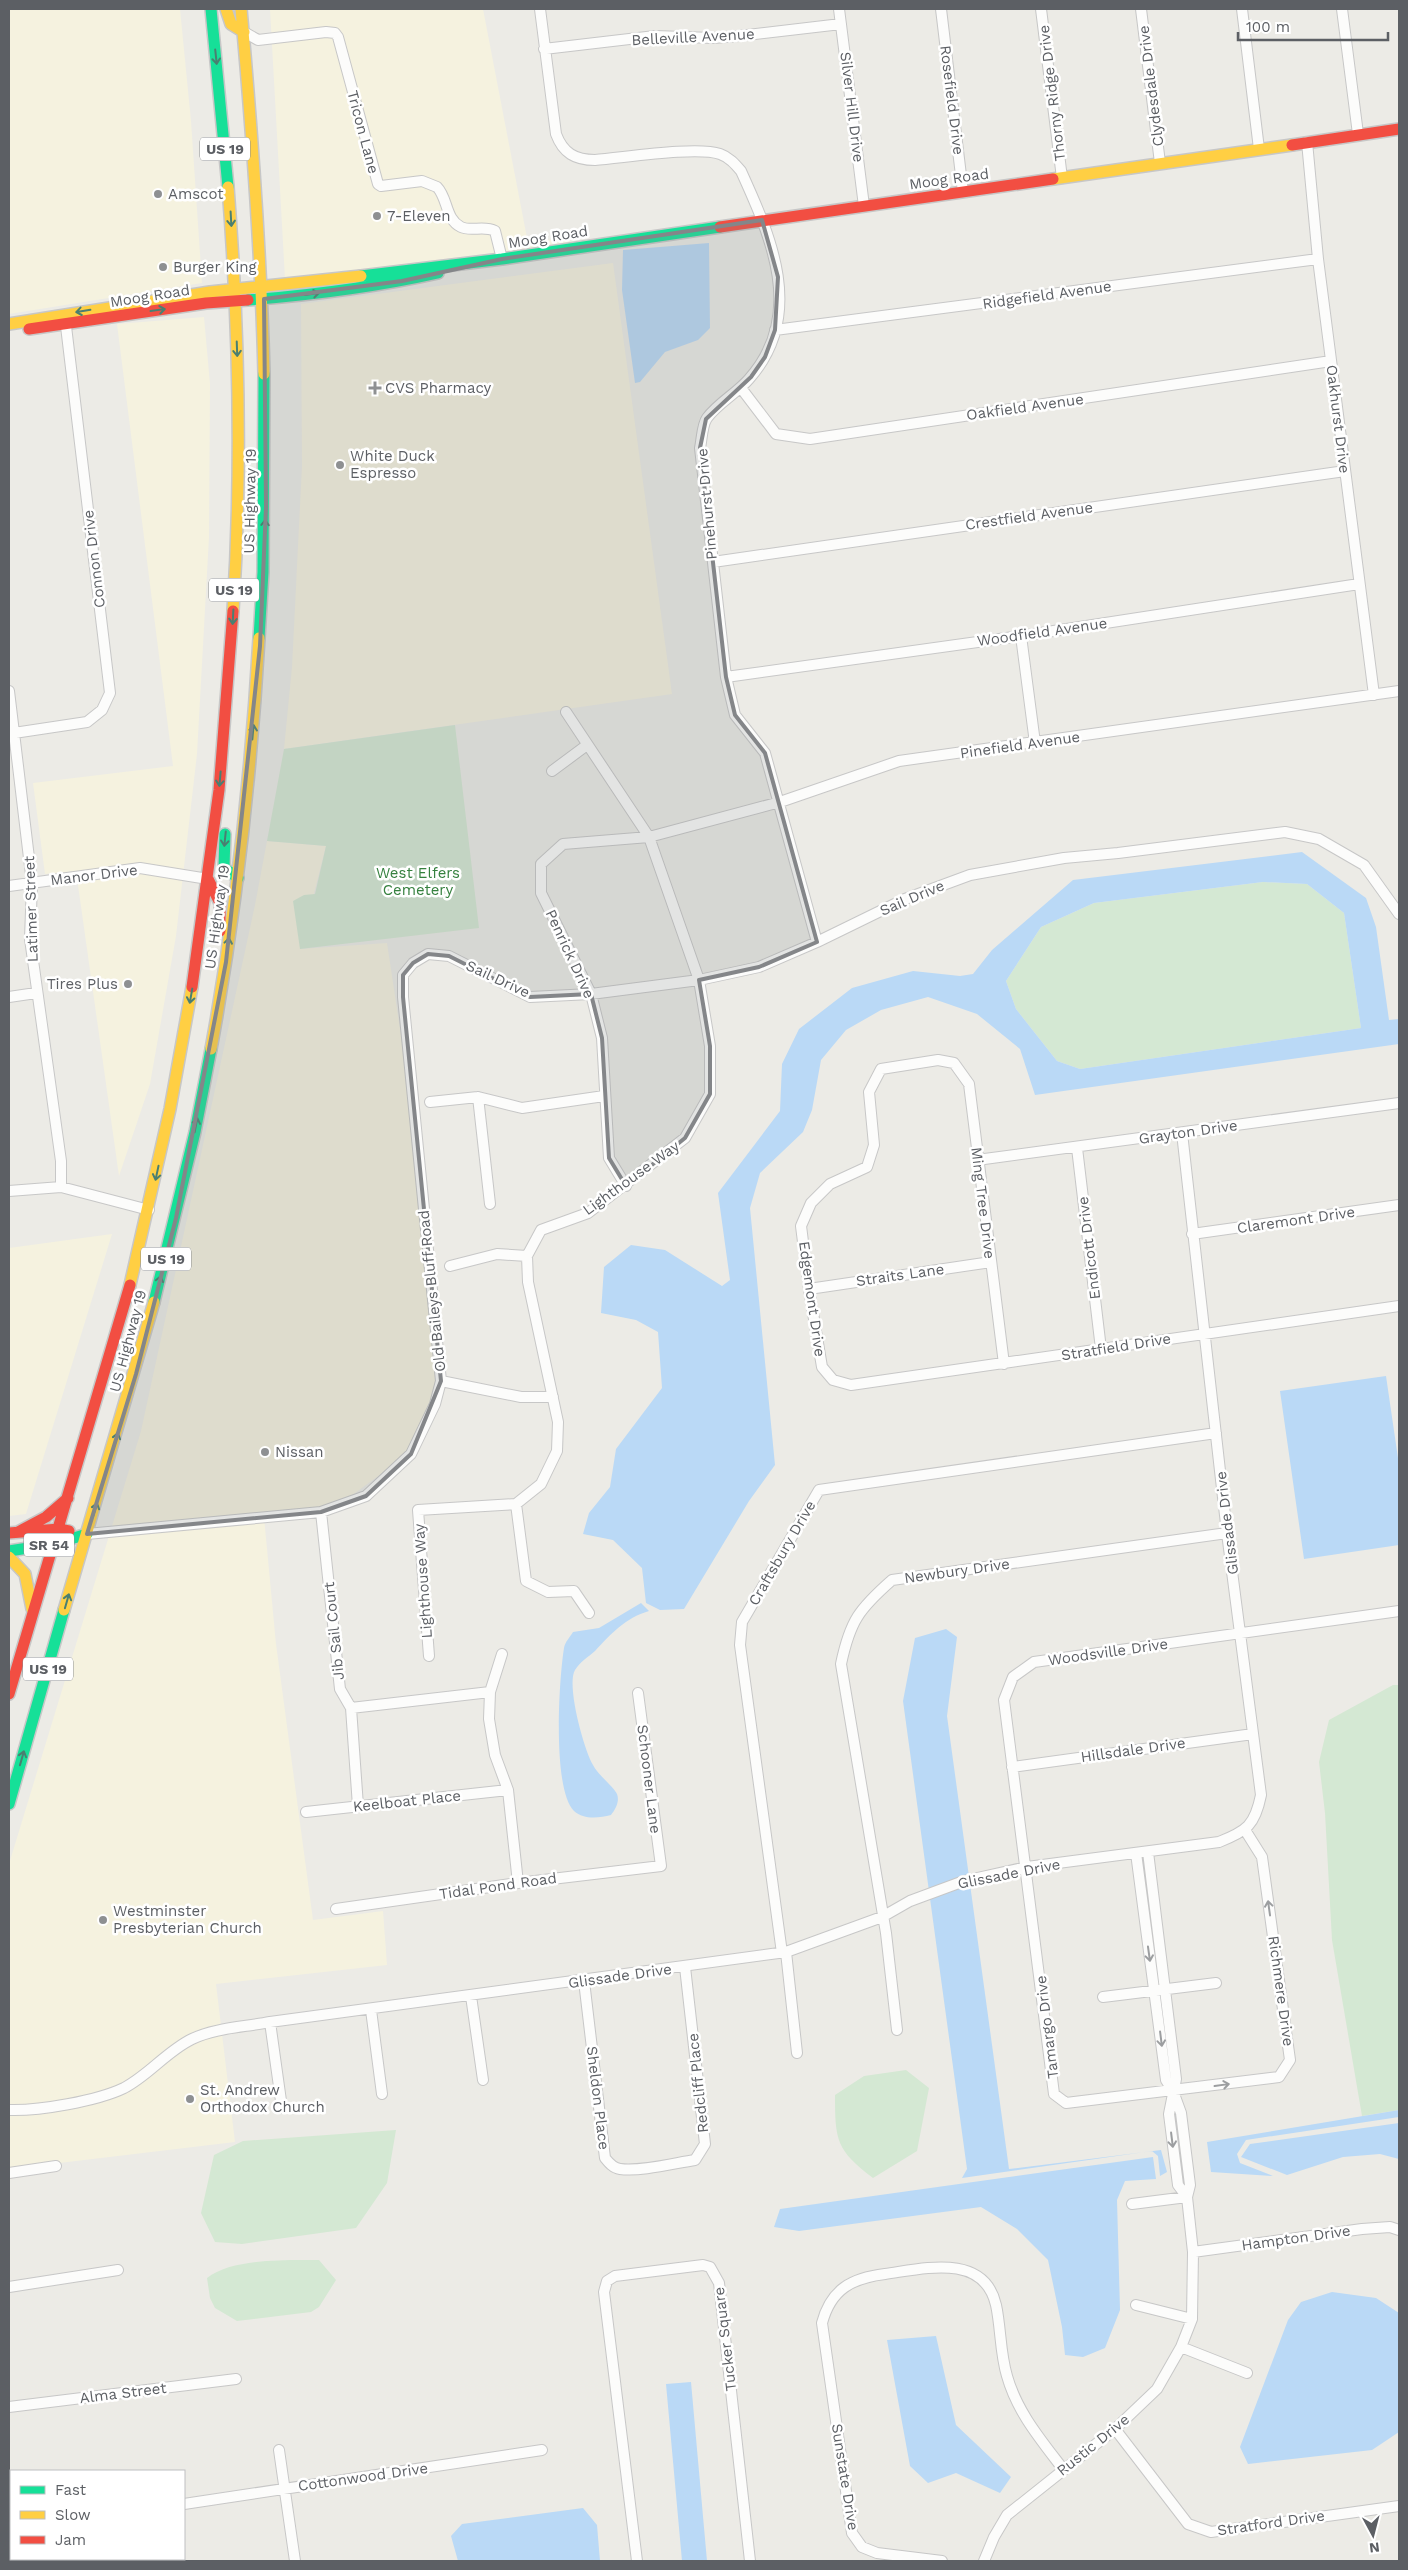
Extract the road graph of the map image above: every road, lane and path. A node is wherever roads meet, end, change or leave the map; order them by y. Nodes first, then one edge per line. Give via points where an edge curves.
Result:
1 (211, 9) edge
2 (226, 9) edge
3 (241, 9) edge
4 (540, 9) edge
5 (839, 9) edge
6 (941, 9) edge
7 (1041, 9) edge
8 (1141, 9) edge
9 (1242, 9) edge
10 (1342, 9) edge
11 (841, 24) junction
12 (244, 32) junction
13 (544, 49) junction
14 (1399, 129) edge
15 (1358, 134) junction
16 (1307, 142) junction
17 (1258, 149) junction
18 (1160, 164) junction
19 (1062, 178) junction
20 (963, 192) junction
21 (864, 206) junction
22 (762, 220) junction
23 (502, 259) junction
24 (1318, 259) junction
25 (263, 293) junction
26 (236, 295) junction
27 (65, 320) junction
28 (9, 324) edge
29 (775, 330) junction
30 (9, 332) edge
31 (1331, 361) junction
32 (740, 388) junction
33 (1344, 471) junction
34 (713, 562) junction
35 (1359, 584) junction
36 (1021, 636) junction
37 (726, 676) junction
38 (9, 691) edge
39 (1399, 691) edge
40 (1374, 695) junction
41 (227, 705) junction
42 (566, 712) dead end
43 (14, 733) junction
44 (1035, 743) junction
45 (586, 745) junction
46 (552, 771) dead end
47 (780, 802) junction
48 (649, 837) junction
49 (208, 878) junction
50 (238, 878) junction
51 (32, 882) junction
52 (9, 886) edge
53 (1399, 914) edge
54 (816, 942) junction
55 (413, 962) joint
56 (699, 980) junction
57 (36, 993) junction
58 (591, 994) junction
59 (9, 997) edge
60 (215, 1028) junction
61 (938, 1060) joint
62 (478, 1096) junction
63 (604, 1096) junction
64 (430, 1102) dead end
65 (1399, 1103) edge
66 (1182, 1133) junction
67 (1077, 1148) junction
68 (977, 1160) junction
69 (626, 1186) junction
70 (61, 1187) junction
71 (9, 1191) edge
72 (490, 1204) dead end
73 (1399, 1205) edge
74 (149, 1210) junction
75 (1192, 1234) junction
76 (527, 1256) junction
77 (991, 1262) junction
78 (450, 1266) dead end
79 (809, 1288) junction
80 (1399, 1306) edge
81 (1204, 1334) junction
82 (1101, 1349) junction
83 (1004, 1364) junction
84 (833, 1380) joint
85 (441, 1381) junction
86 (553, 1397) junction
87 (1216, 1433) junction
88 (70, 1495) junction
89 (516, 1504) junction
90 (320, 1512) junction
91 (59, 1529) junction
92 (13, 1532) edge
93 (1227, 1533) junction
94 (87, 1534) junction
95 (54, 1544) junction
96 (9, 1551) edge
97 (9, 1557) edge
98 (1399, 1610) edge
99 (589, 1613) dead end
100 (32, 1615) junction
101 (1241, 1633) junction
102 (502, 1654) dead end
103 (429, 1656) dead end
104 (490, 1692) junction
105 (638, 1693) dead end
106 (9, 1694) edge
107 (351, 1708) junction
108 (1253, 1734) junction
109 (1012, 1767) junction
110 (508, 1790) junction
111 (9, 1804) edge
112 (358, 1806) junction
113 (306, 1812) dead end
114 (1245, 1830) junction
115 (1148, 1852) junction
116 (1136, 1853) junction
117 (660, 1866) joint
118 (1027, 1868) junction
119 (518, 1883) junction
120 (1153, 1888) junction
121 (1141, 1890) junction
122 (336, 1909) dead end
123 (882, 1917) junction
124 (1157, 1923) junction
125 (1145, 1924) junction
126 (784, 1953) junction
127 (685, 1967) junction
128 (584, 1981) junction
129 (1216, 1983) dead end
130 (1160, 1990) junction
131 (471, 1996) junction
132 (1103, 1997) dead end
133 (370, 2010) junction
134 (270, 2022) junction
135 (897, 2030) dead end
136 (797, 2053) dead end
137 (483, 2080) dead end
138 (1174, 2091) junction
139 (382, 2094) dead end
140 (282, 2108) dead end
141 (10, 2110) edge
142 (56, 2166) dead end
143 (659, 2166) joint
144 (9, 2172) edge
145 (1187, 2197) junction
146 (1132, 2204) dead end
147 (1399, 2230) edge
148 (1193, 2252) junction
149 (118, 2270) dead end
150 (9, 2286) edge
151 (1136, 2306) dead end
152 (1192, 2319) junction
153 (1181, 2348) junction
154 (1247, 2373) dead end
155 (236, 2379) dead end
156 (9, 2408) edge
157 (1115, 2429) junction
158 (279, 2450) dead end
159 (542, 2450) dead end
160 (1063, 2470) junction
161 (286, 2488) junction
162 (1399, 2501) edge
163 (185, 2504) edge
164 (1399, 2506) edge
165 (1383, 2508) junction
166 (295, 2561) edge
167 (637, 2561) edge
168 (750, 2561) edge
169 (942, 2561) edge
170 (984, 2561) edge

1 -> 26 main road, US Highway 19 / US 19 via 227,163
2 - 12 main road via 230,23 236,30
3 - 12 main road, US Highway 19 / US 19
4 - 13 street, Pinehurst Drive
5 - 11 street, Silver Hill Drive
6 - 20 street, Rosefield Drive
7 - 19 street, Thorny Ridge Drive
8 - 18 street, Clydesdale Drive
9 - 17 street
10 - 15 street
11 - 13 street, Belleville Avenue via 713,38 655,36
11 - 21 street, Silver Hill Drive
12 - 23 street, Tricon Lane via 258,40 335,33 378,184 422,181 437,187 459,226 495,231
12 - 25 main road, US Highway 19 / US 19 via 256,150
13 - 22 street, Pinehurst Drive via 556,134 570,155 595,160 691,152 720,154 741,171
14 - 15 main road, Moog Road
15 - 16 main road, Moog Road
16 - 17 main road, Moog Road
16 - 24 street, Oakhurst Drive
17 - 18 main road, Moog Road
18 - 19 main road, Moog Road
19 - 20 main road, Moog Road
20 - 21 main road, Moog Road
21 - 22 main road, Moog Road
22 - 23 main road, Moog Road
22 - 29 street, Pinehurst Drive via 772,246 778,277 779,304
23 - 25 main road, Moog Road via 402,282
24 - 29 street, Ridgefield Avenue
24 - 31 street, Oakhurst Drive
25 - 26 main road, Moog Road
50 -> 25 main road, US Highway 19 / US 19 via 254,729 263,582 266,435
26 - 27 main road, Moog Road
26 -> 41 main road, US Highway 19 / US 19 via 237,507
27 - 28 main road, Moog Road
27 - 30 main road, Moog Road
27 - 43 street, Connon Drive via 110,693 102,710 87,722
29 - 32 street, Pinehurst Drive via 762,361
31 - 32 street, Oakfield Avenue via 810,439 776,434
31 - 33 street, Oakhurst Drive
32 - 34 street, Pinehurst Drive via 706,419 700,448
33 - 34 street, Crestfield Avenue
33 - 35 street, Oakhurst Drive
34 - 37 street, Pinehurst Drive
35 - 36 street, Woodfield Avenue
35 - 40 street, Oakhurst Drive
36 - 37 street, Woodfield Avenue
36 - 44 street
37 - 47 street, Pinehurst Drive via 735,715 765,753
38 - 43 street, Latimer Street
39 - 40 street, Pinefield Avenue
40 - 44 street, Pinefield Avenue
41 -> 49 main road, US Highway 19 / US 19
41 -> 50 main road via 235,720 224,868
42 - 45 street, Lighthouse Way
43 - 51 street, Latimer Street
44 - 47 street, Pinefield Avenue via 899,761
45 - 46 street
45 - 48 street, Lighthouse Way
47 - 48 street, Pinefield Avenue
47 - 54 street, Pinehurst Drive
48 - 56 street, Lighthouse Way
48 - 58 street, Penrick Drive via 564,844 541,864 541,893
49 - 51 street, Manor Drive via 140,868
49 - 60 main road via 219,896 222,915 214,984
49 -> 74 main road, US Highway 19 / US 19 via 182,1045
60 -> 50 main road, US Highway 19 / US 19
51 - 52 street, Manor Drive
51 - 57 street, Latimer Street via 30,939
53 - 54 street, Sail Drive via 1364,865 1319,839 1285,832 1064,858 970,875 904,899
54 - 56 street, Sail Drive via 759,966
55 - 58 street, Sail Drive via 428,954 449,956 530,997
55 - 85 street, Old Baileys Bluff Road via 403,975 403,997
56 - 58 street, Sail Drive
56 - 69 street, Lighthouse Way via 710,1046 710,1094 685,1138
57 - 59 street
57 - 70 street, Latimer Street via 61,1161
58 - 63 street, Penrick Drive via 602,1038
94 -> 60 main road, US Highway 19 / US 19 via 136,1374 175,1221
61 - 68 street, Ming Tree Drive via 954,1063 969,1084
61 - 79 street, Edgemont Drive via 881,1069 869,1092 874,1145 867,1167 830,1184 811,1203 801,1226
62 - 63 street via 522,1108
62 - 64 street
62 - 72 street
63 - 69 street, Penrick Drive via 609,1158
65 - 66 street, Grayton Drive
66 - 67 street, Grayton Drive
66 - 75 street, Glissade Drive
67 - 68 street, Grayton Drive
67 - 82 street, Endicott Drive
68 - 77 street, Ming Tree Drive
69 - 76 street, Lighthouse Way via 588,1213 541,1230
70 - 71 street
70 - 74 street
73 - 75 street, Claremont Drive
74 - 88 main road, US Highway 19 / US 19 via 126,1305
75 - 81 street, Glissade Drive
76 - 78 street via 497,1254
76 - 86 street via 528,1282
77 - 79 street, Straits Lane
77 - 83 street, Ming Tree Drive
79 - 84 street, Edgemont Drive via 822,1367
80 - 81 street, Stratfield Drive
81 - 82 street, Stratfield Drive
81 - 87 street, Glissade Drive
82 - 83 street, Stratfield Drive
83 - 84 street, Stratfield Drive via 852,1385
85 - 86 street via 521,1397
85 - 90 street, Old Baileys Bluff Road via 435,1404 411,1454 366,1496
86 - 89 street via 558,1422 557,1450 541,1484
87 - 93 street, Glissade Drive
87 - 126 street, Craftsbury Drive via 819,1490 742,1622 740,1645
88 - 91 main road, US Highway 19 / US 19
88 - 92 main road via 46,1517
89 - 99 street via 526,1582 548,1592 574,1591
89 - 103 street, Lighthouse Way via 418,1510
90 - 94 street, Old Baileys Bluff Road
90 - 107 street, Jib Sail Court via 340,1689
91 - 92 main road, SR 54
91 - 94 main road, SR 54
91 - 95 main road, US Highway 19 / US 19
93 - 101 street, Glissade Drive
93 - 123 street, Newbury Drive via 892,1580 867,1602 847,1633 841,1664
94 - 95 main road, SR 54
111 -> 94 main road, US Highway 19 / US 19
95 - 96 main road, SR 54
95 - 100 main road, US Highway 19 / US 19
97 - 100 main road via 25,1574
98 - 101 street, Woodsville Drive
100 - 106 main road, US Highway 19 / US 19
101 - 108 street, Glissade Drive
101 - 109 street, Woodsville Drive via 1034,1662 1014,1678 1004,1700
102 - 104 street
104 - 107 street
104 - 110 street via 489,1719 495,1755
105 - 117 street, Schooner Lane
107 - 112 street, Jib Sail Court
108 - 109 street, Hillsdale Drive
108 - 114 street, Glissade Drive via 1261,1795 1257,1815
109 - 118 street, Woodsville Drive
110 - 112 street, Keelboat Place
110 - 119 street
112 - 113 street, Keelboat Place
114 - 115 street, Glissade Drive via 1219,1842
138 -> 114 street, Richmere Drive via 1279,2077 1290,2060 1262,1857
115 - 116 street, Glissade Drive
115 - 120 street
116 - 118 street, Glissade Drive
116 - 121 street
117 - 119 street, Tidal Pond Road
118 - 123 street, Glissade Drive via 937,1889
118 - 138 street, Tamargo Drive via 1054,2094 1066,2104
119 - 122 street, Tidal Pond Road
120 - 121 street
120 - 124 street
121 - 125 street
123 - 126 street, Glissade Drive
123 - 135 street, Newbury Drive
124 - 125 street
124 - 130 street
125 -> 130 street
126 - 127 street, Glissade Drive
126 - 136 street
127 - 128 street, Glissade Drive
127 - 143 street, Redcliff Place via 705,2144 695,2160
128 - 131 street, Glissade Drive
128 - 143 street, Sheldon Place via 605,2158 611,2166 620,2169
129 - 130 street
130 - 132 street
130 - 138 street, Rustic Drive via 1176,2079
131 - 133 street, Glissade Drive
131 - 137 street
133 - 134 street, Glissade Drive
133 - 139 street
134 - 140 street
134 - 141 street, Glissade Drive via 194,2038 125,2088 105,2095
138 - 145 street, Rustic Drive via 1181,2113 1189,2176
142 - 144 street
145 - 146 street
145 - 148 street, Rustic Drive
147 - 148 street, Hampton Drive via 1390,2227 1362,2229
148 - 152 street, Rustic Drive
149 - 150 street
151 - 152 street
152 - 153 street, Rustic Drive
153 - 154 street
153 - 157 street, Rustic Drive via 1157,2389
155 - 156 street, Alma Street
157 - 160 street, Rustic Drive
157 - 165 street, Stratford Drive via 1188,2524 1211,2532
158 - 161 street
159 - 161 street, Cottonwood Drive
160 - 169 street, Sunstate Drive via 1015,2399 1006,2374 996,2303 981,2279 951,2266 860,2277 833,2297 822,2323 852,2533 862,2547 877,2553
160 - 170 street, Rustic Drive via 1007,2515
161 - 163 street, Cottonwood Drive
161 - 166 street
162 - 165 street, Stratford Drive
164 - 165 street, Stratford Drive
167 - 168 street, Tucker Square via 604,2292 607,2281 615,2276 703,2265 710,2267 719,2283

